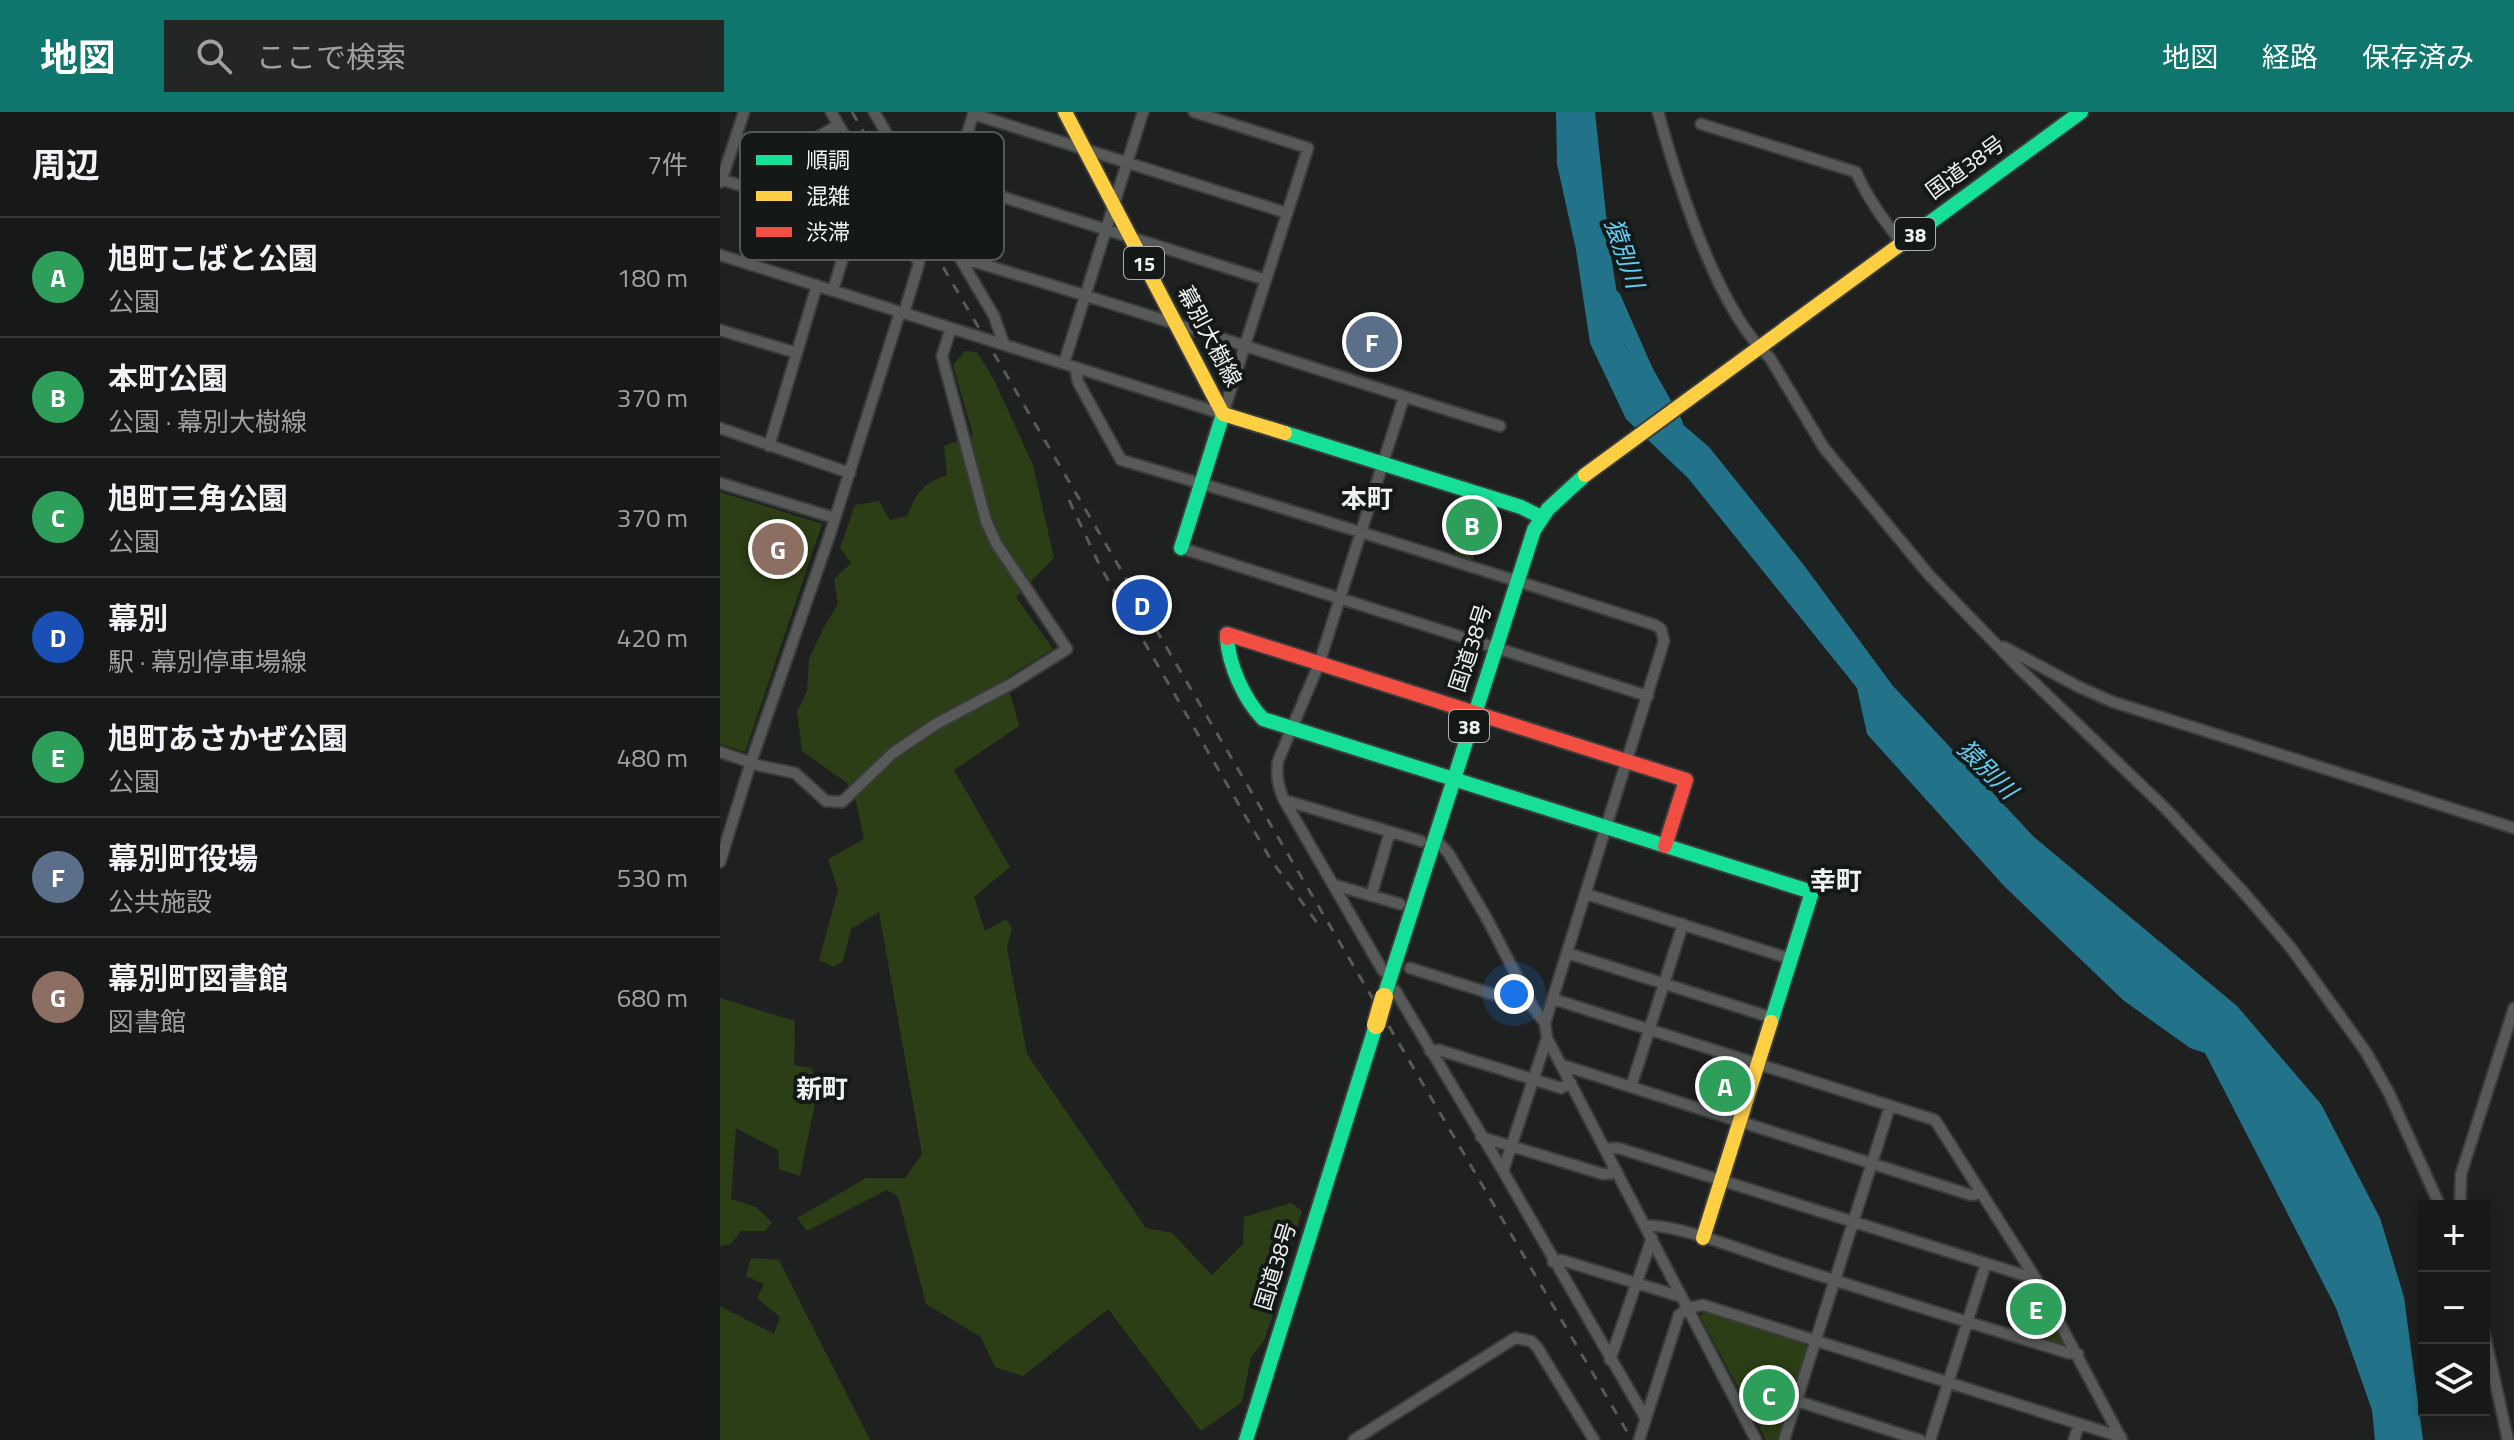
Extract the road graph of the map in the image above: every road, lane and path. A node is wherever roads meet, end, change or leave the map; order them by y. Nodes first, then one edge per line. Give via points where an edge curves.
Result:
1 (742, 112) edge
2 (831, 112) edge
3 (874, 112) edge
4 (1065, 112) edge
5 (1143, 112) edge
6 (1194, 112) edge
7 (1658, 112) edge
8 (2081, 112) edge
9 (974, 113) edge
10 (2058, 121) edge
11 (1701, 124) dead end
12 (838, 125) junction
13 (826, 132) edge
14 (842, 132) edge
15 (886, 132) edge
16 (1085, 151) junction
17 (1127, 163) junction
18 (721, 181) edge
19 (1004, 197) edge
20 (1114, 206) junction
21 (1287, 213) junction
22 (1107, 229) junction
23 (1131, 237) junction
24 (1902, 243) junction
25 (720, 255) edge
26 (842, 260) edge
27 (917, 260) edge
28 (961, 260) edge
29 (963, 263) junction
30 (1266, 280) junction
31 (817, 285) junction
32 (833, 290) junction
33 (1086, 294) junction
34 (902, 312) junction
35 (1176, 325) junction
36 (951, 328) junction
37 (720, 330) edge
38 (1004, 344) junction
39 (1246, 345) junction
40 (1753, 350) junction
41 (797, 353) junction
42 (1064, 363) junction
43 (1075, 367) junction
44 (1404, 397) junction
45 (1223, 414) junction
46 (1500, 426) dead end
47 (720, 428) edge
48 (769, 446) junction
49 (1383, 464) junction
50 (850, 473) junction
51 (720, 483) edge
52 (1202, 483) junction
53 (1541, 517) junction
54 (835, 518) junction
55 (1361, 532) junction
56 (1181, 548) joint
57 (1517, 581) junction
58 (1340, 598) junction
59 (1996, 642) junction
60 (1495, 647) junction
61 (1319, 664) junction
62 (1648, 696) junction
63 (1473, 714) junction
64 (1291, 728) junction
65 (720, 752) edge
66 (1627, 761) junction
67 (751, 762) junction
68 (1453, 779) junction
69 (1284, 800) junction
70 (1606, 827) junction
71 (2514, 828) edge
72 (1390, 832) junction
73 (724, 839) edge
74 (1428, 839) junction
75 (1665, 846) junction
76 (720, 862) edge
77 (1335, 885) junction
78 (1586, 894) junction
79 (1371, 896) junction
80 (1400, 904) dead end
81 (1683, 924) junction
82 (1567, 953) junction
83 (1791, 959) junction
84 (1410, 968) dead end
85 (1383, 971) dead end
86 (1664, 984) junction
87 (1389, 994) junction
88 (1527, 996) junction
89 (1553, 999) junction
90 (2514, 1008) edge
91 (1773, 1018) junction
92 (1545, 1023) junction
93 (1650, 1029) junction
94 (1547, 1038) junction
95 (1430, 1051) junction
96 (1758, 1064) junction
97 (1562, 1065) junction
98 (1532, 1079) junction
99 (1571, 1083) junction
100 (1631, 1087) junction
101 (1890, 1106) junction
102 (1740, 1122) junction
103 (1481, 1137) junction
104 (1511, 1146) junction
105 (1605, 1149) junction
106 (1873, 1164) junction
107 (1503, 1171) junction
108 (1617, 1173) junction
109 (1722, 1180) junction
110 (1982, 1193) junction
111 (2437, 1200) edge
112 (2460, 1200) edge
113 (1854, 1222) junction
114 (1646, 1226) junction
115 (1652, 1238) junction
116 (1703, 1238) junction
117 (1553, 1262) junction
118 (1986, 1263) junction
119 (2036, 1279) junction
120 (1835, 1281) junction
121 (1636, 1284) junction
122 (1682, 1297) junction
123 (1688, 1308) junction
124 (1967, 1322) junction
125 (1816, 1340) junction
126 (2487, 1344) edge
127 (2078, 1354) junction
128 (1610, 1360) junction
129 (1948, 1383) junction
130 (1797, 1401) junction
131 (1646, 1419) junction
132 (2079, 1424) junction
133 (2122, 1438) edge
134 (1246, 1440) edge
135 (1354, 1440) edge
136 (1594, 1440) edge
137 (1639, 1440) edge
138 (1756, 1440) edge
139 (1784, 1440) edge
140 (1920, 1440) edge
141 (1930, 1440) edge
142 (2074, 1440) edge
143 (2508, 1440) edge

1 - 18 street
2 - 12 street
3 - 15 street
4 - 16 main road, 幕別大樹線 / 15
5 - 17 street
6 - 21 street via 1308,148
7 - 40 street via 1702,242
8 - 10 main road, 国道38号 / 38
9 - 16 street
10 - 24 main road, 国道38号 / 38
11 - 24 street via 1856,172 1881,218
12 - 13 street
12 - 14 street
16 - 17 street
16 - 20 main road, 幕別大樹線 / 15
17 - 20 street
17 - 21 street
19 - 22 street
20 - 22 street
20 - 23 main road, 幕別大樹線 / 15
21 - 30 street
22 - 23 street
22 - 33 street
23 - 30 street
23 - 35 main road, 幕別大樹線 / 15
24 - 40 main road, 国道38号 / 38
25 - 31 street
26 - 32 street
27 - 34 street
28 - 29 street
29 - 33 street
29 - 38 street
30 - 39 street
31 - 32 street
31 - 41 street
32 - 34 street
33 - 35 street
33 - 42 street
34 - 36 street
34 - 50 street
35 - 39 street
35 - 45 main road, 幕別大樹線 / 15
36 - 38 street
36 - 67 street via 942,356 986,521 1067,649 925,731 893,753 842,802 826,801 795,773
37 - 41 street
38 - 42 street
39 - 44 street
39 - 45 street
40 - 53 main road, 国道38号 / 38 via 1586,474
40 - 59 street via 1770,358 1824,448 1865,500
41 - 48 street
42 - 43 street
43 - 45 street
43 - 52 street via 1121,460
44 - 46 street
44 - 49 street
45 - 49 main road, 幕別大樹線
45 - 52 main road
47 - 48 street
48 - 50 street
49 - 53 main road, 幕別大樹線
49 - 55 street
50 - 54 street
51 - 54 street
52 - 55 street
52 - 56 main road
53 - 57 main road, 国道38号 / 38
54 - 67 street
55 - 57 street
55 - 58 street
56 - 58 street
57 - 60 main road, 国道38号 / 38
57 - 62 street via 1661,629 1664,641
58 - 60 street
58 - 61 street
59 - 71 street via 2113,702
59 - 111 street via 2166,809 2291,948 2366,1052
60 - 62 street
60 - 63 main road, 国道38号 / 38
61 - 63 main road
61 - 64 street
61 - 64 main road via 1227,634 1224,642 1256,713
62 - 66 street
63 - 66 main road
63 - 68 main road, 国道38号 / 38
64 - 68 main road
64 - 69 street via 1276,773
65 - 67 street
66 - 70 street
66 - 75 main road via 1686,780
67 - 73 street
68 - 70 main road
68 - 74 main road, 国道38号 / 38
69 - 72 street
69 - 77 street
70 - 75 main road
70 - 78 street
72 - 74 street
72 - 79 street
73 - 76 street
74 - 87 main road, 国道38号 / 38
74 - 88 street via 1449,854
75 - 83 main road via 1812,892
77 - 79 street
77 - 85 street
78 - 81 street
78 - 82 street
79 - 80 street
81 - 83 street
81 - 86 street
82 - 86 street
82 - 89 street
83 - 91 main road
84 - 88 street via 1511,1000
86 - 91 street
86 - 93 street
87 - 95 street
87 - 134 main road, 国道38号 / 38, bridge
88 - 92 street
89 - 92 street
89 - 93 street
90 - 112 street via 2461,1174
91 - 96 main road
92 - 94 street
93 - 96 street
93 - 100 street
94 - 97 street
94 - 98 street
95 - 98 street
95 - 103 street
96 - 101 street
96 - 102 main road
97 - 99 street
97 - 100 street
98 - 99 street via 1561,1088
98 - 104 street
99 - 105 street
100 - 102 street
101 - 106 street
101 - 110 street via 1935,1120
102 - 106 street
102 - 109 main road
103 - 104 street
103 - 107 street
104 - 107 street
104 - 108 street via 1603,1174
105 - 108 street
105 - 109 street via 1618,1148
106 - 110 street via 1971,1195
106 - 113 street
107 - 117 street
108 - 114 street
109 - 113 street
109 - 116 main road
110 - 119 street
113 - 118 street
113 - 120 street
114 - 115 street
114 - 116 street
115 - 121 street
115 - 122 street
116 - 120 street
117 - 121 street
117 - 128 street
118 - 119 street
118 - 124 street
119 - 127 street
120 - 124 street
120 - 125 street
121 - 122 street
121 - 128 street
122 - 123 street
123 - 125 street via 1703,1305
123 - 131 street via 1679,1315
123 - 138 street
124 - 127 street
124 - 129 street
125 - 129 street
125 - 130 street
126 - 143 street
127 - 133 street
128 - 131 street
129 - 132 street
129 - 141 street
130 - 139 street
130 - 140 street
131 - 137 street
132 - 133 street
132 - 142 street
135 - 136 street via 1515,1338 1537,1347

